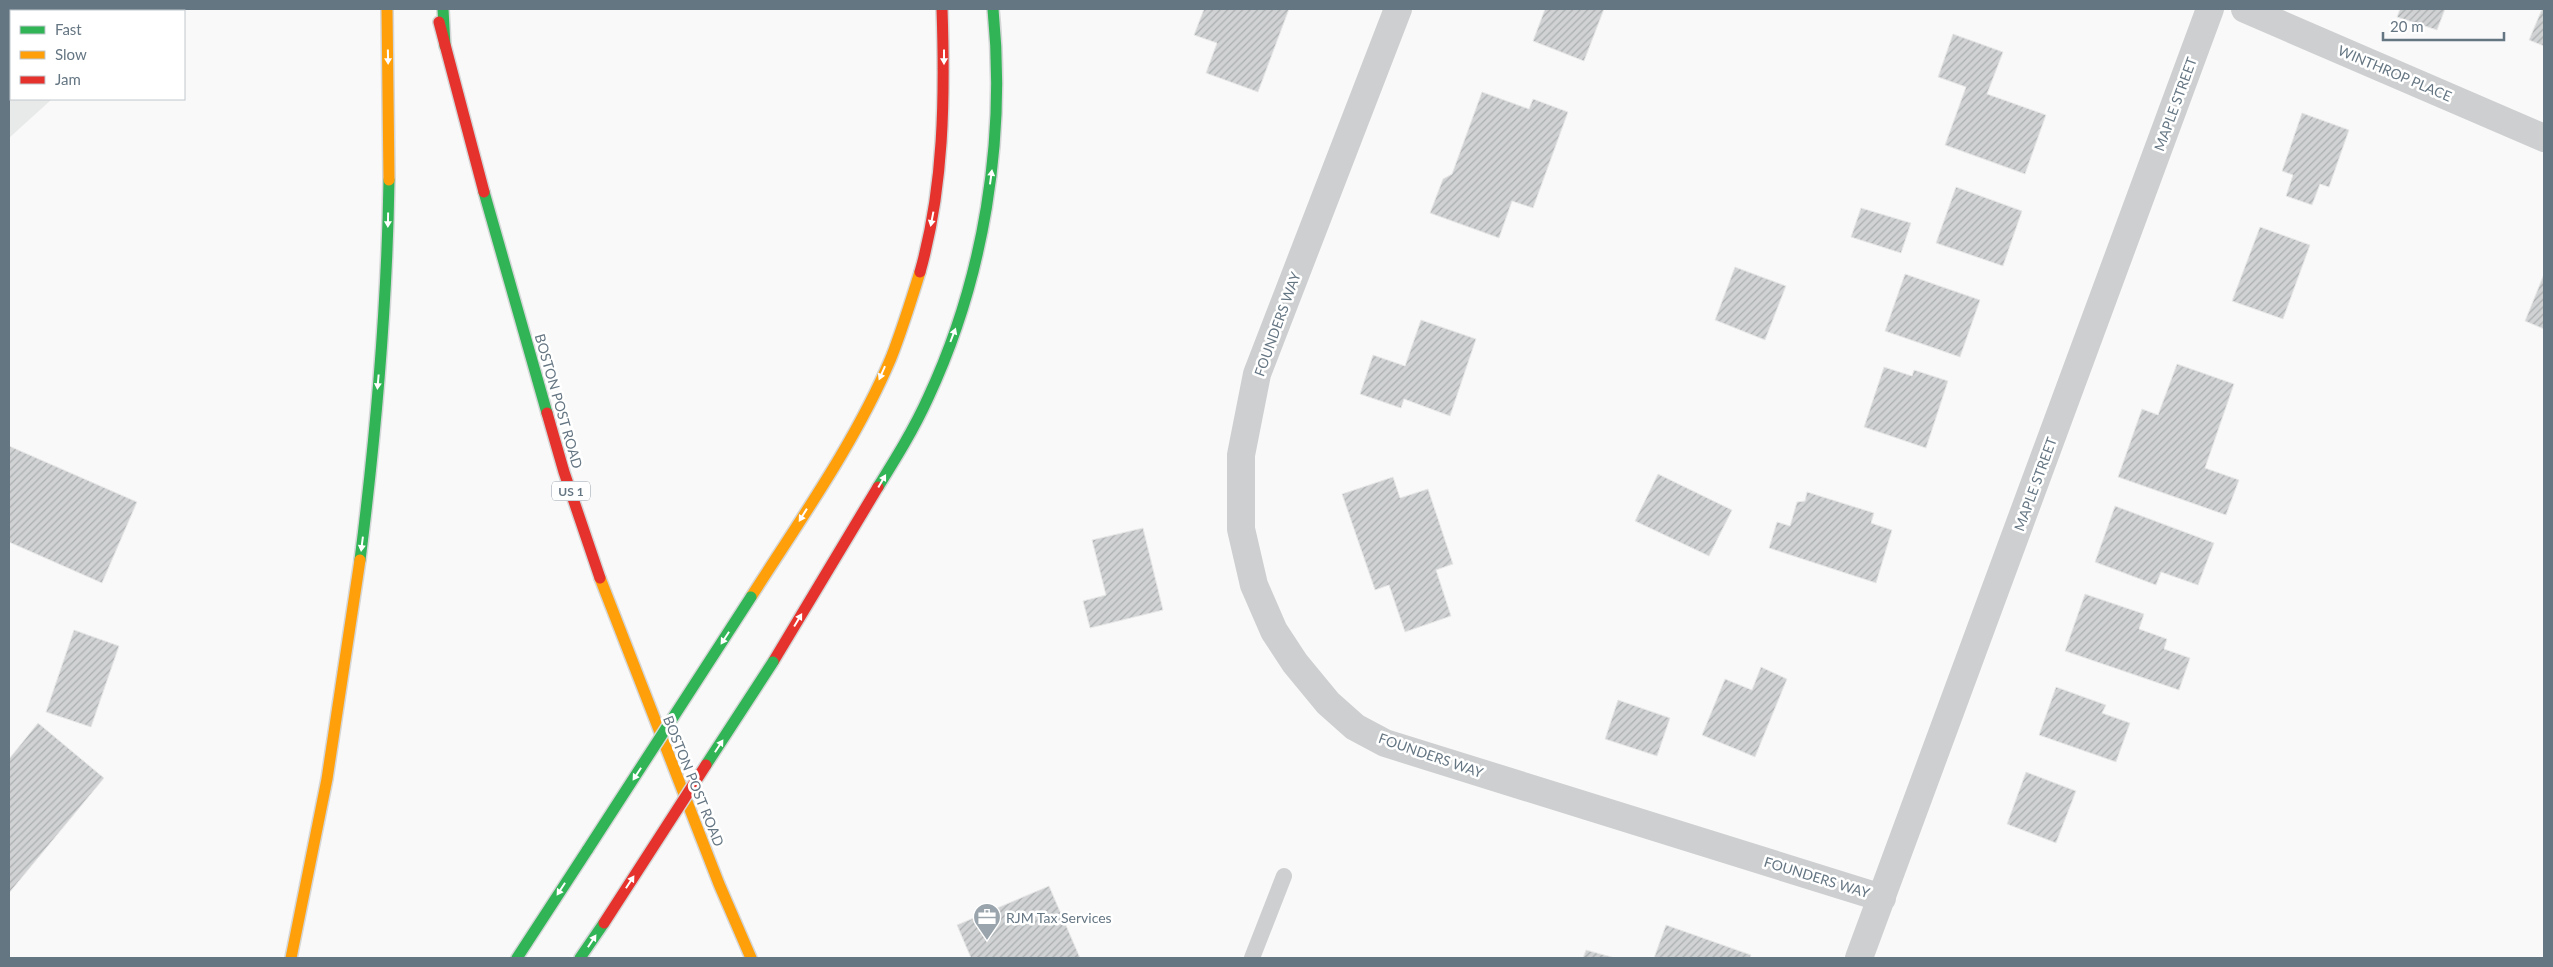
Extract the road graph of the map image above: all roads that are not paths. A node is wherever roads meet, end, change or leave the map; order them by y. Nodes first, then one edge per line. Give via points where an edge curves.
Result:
1 (387, 9) edge
2 (436, 9) edge
3 (443, 9) edge
4 (942, 9) edge
5 (994, 9) edge
6 (1398, 9) edge
7 (2210, 9) edge
8 (2245, 9) edge
9 (445, 46) junction
10 (2544, 138) edge
11 (1284, 876) dead end
12 (1882, 898) junction
13 (291, 958) edge
14 (517, 958) edge
15 (580, 958) edge
16 (751, 958) edge
17 (1252, 958) edge
18 (1859, 958) edge

1 -> 13 main road via 388,236 371,466 329,777
2 - 9 main road, BOSTON POST ROAD / US 1
3 - 9 main road
4 -> 14 main road, bridge via 941,167 933,218 920,274 899,335 868,405 822,486
15 -> 5 main road, bridge via 773,662 898,454 933,386 959,317 978,248 991,175 997,105
6 - 12 street, FOUNDERS WAY via 1257,374 1241,455 1241,529 1254,585 1274,631 1328,703 1355,727 1385,743
7 - 12 street, MAPLE STREET
8 - 10 street, WINTHROP PLACE
9 - 16 main road, BOSTON POST ROAD / US 1 via 553,434 604,592
11 - 17 lane
12 - 18 street, MAPLE STREET

